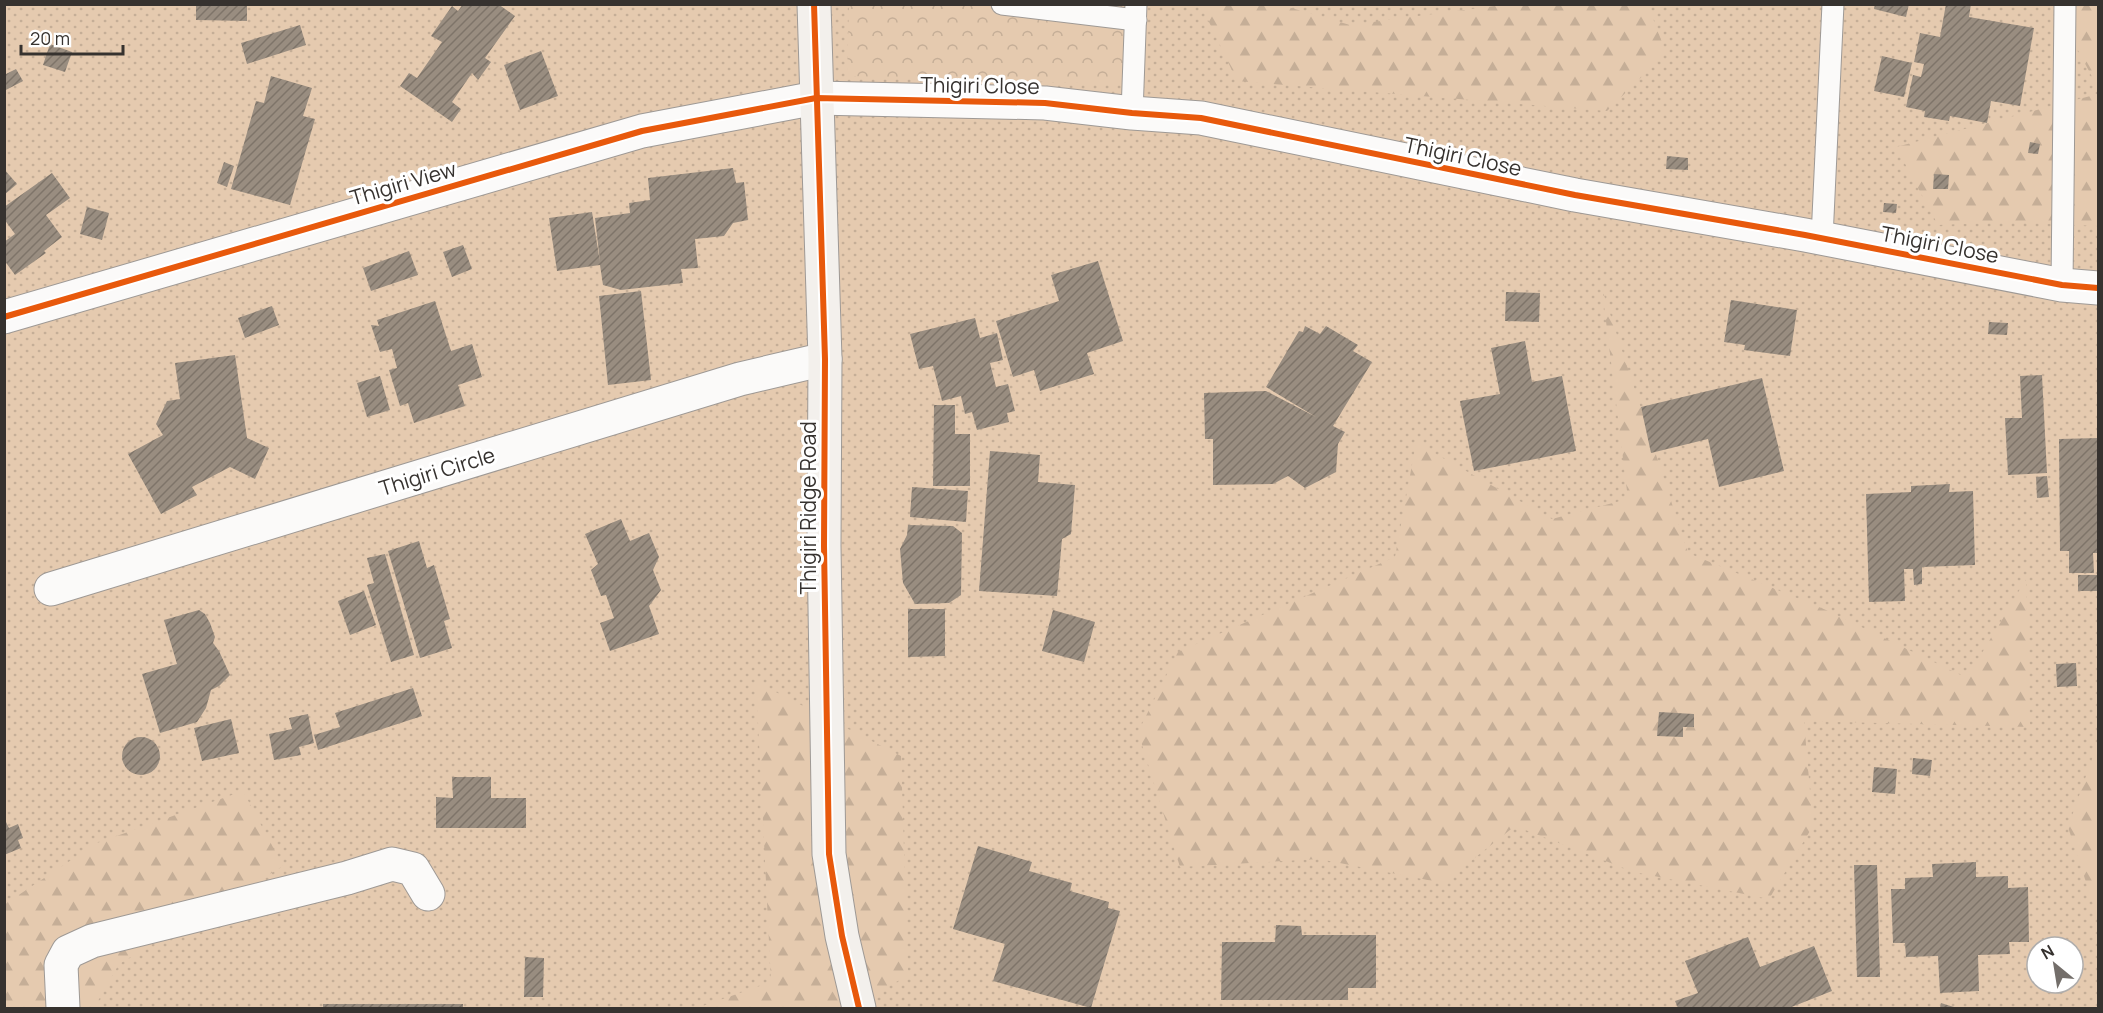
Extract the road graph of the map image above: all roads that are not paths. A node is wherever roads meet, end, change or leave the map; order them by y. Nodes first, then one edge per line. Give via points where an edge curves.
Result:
1 (814, 4) edge
2 (1002, 4) edge
3 (1833, 4) edge
4 (2065, 4) edge
5 (1136, 12) edge
6 (816, 98) junction
7 (1132, 113) junction
8 (1822, 238) junction
9 (2062, 285) junction
10 (2098, 288) edge
11 (4, 317) edge
12 (825, 359) junction
13 (51, 589) dead end
14 (428, 894) dead end
15 (63, 1008) edge
16 (859, 1008) edge

1 - 6 street, Thigiri Ridge Road
2 - 5 lane
3 - 8 lane
4 - 9 lane
5 - 7 lane
6 - 7 street, Thigiri Close via 1045,103
6 - 11 street, Thigiri View via 642,131
6 - 12 street, Thigiri Ridge Road
7 - 8 street, Thigiri Close via 1200,118 1575,195
8 - 9 street, Thigiri Close
9 - 10 street, Thigiri Close
12 - 13 street, Thigiri Circle via 740,379
12 - 16 street, Thigiri Ridge Road via 829,854
14 - 15 street via 413,869 392,864 92,941 68,952 61,965

